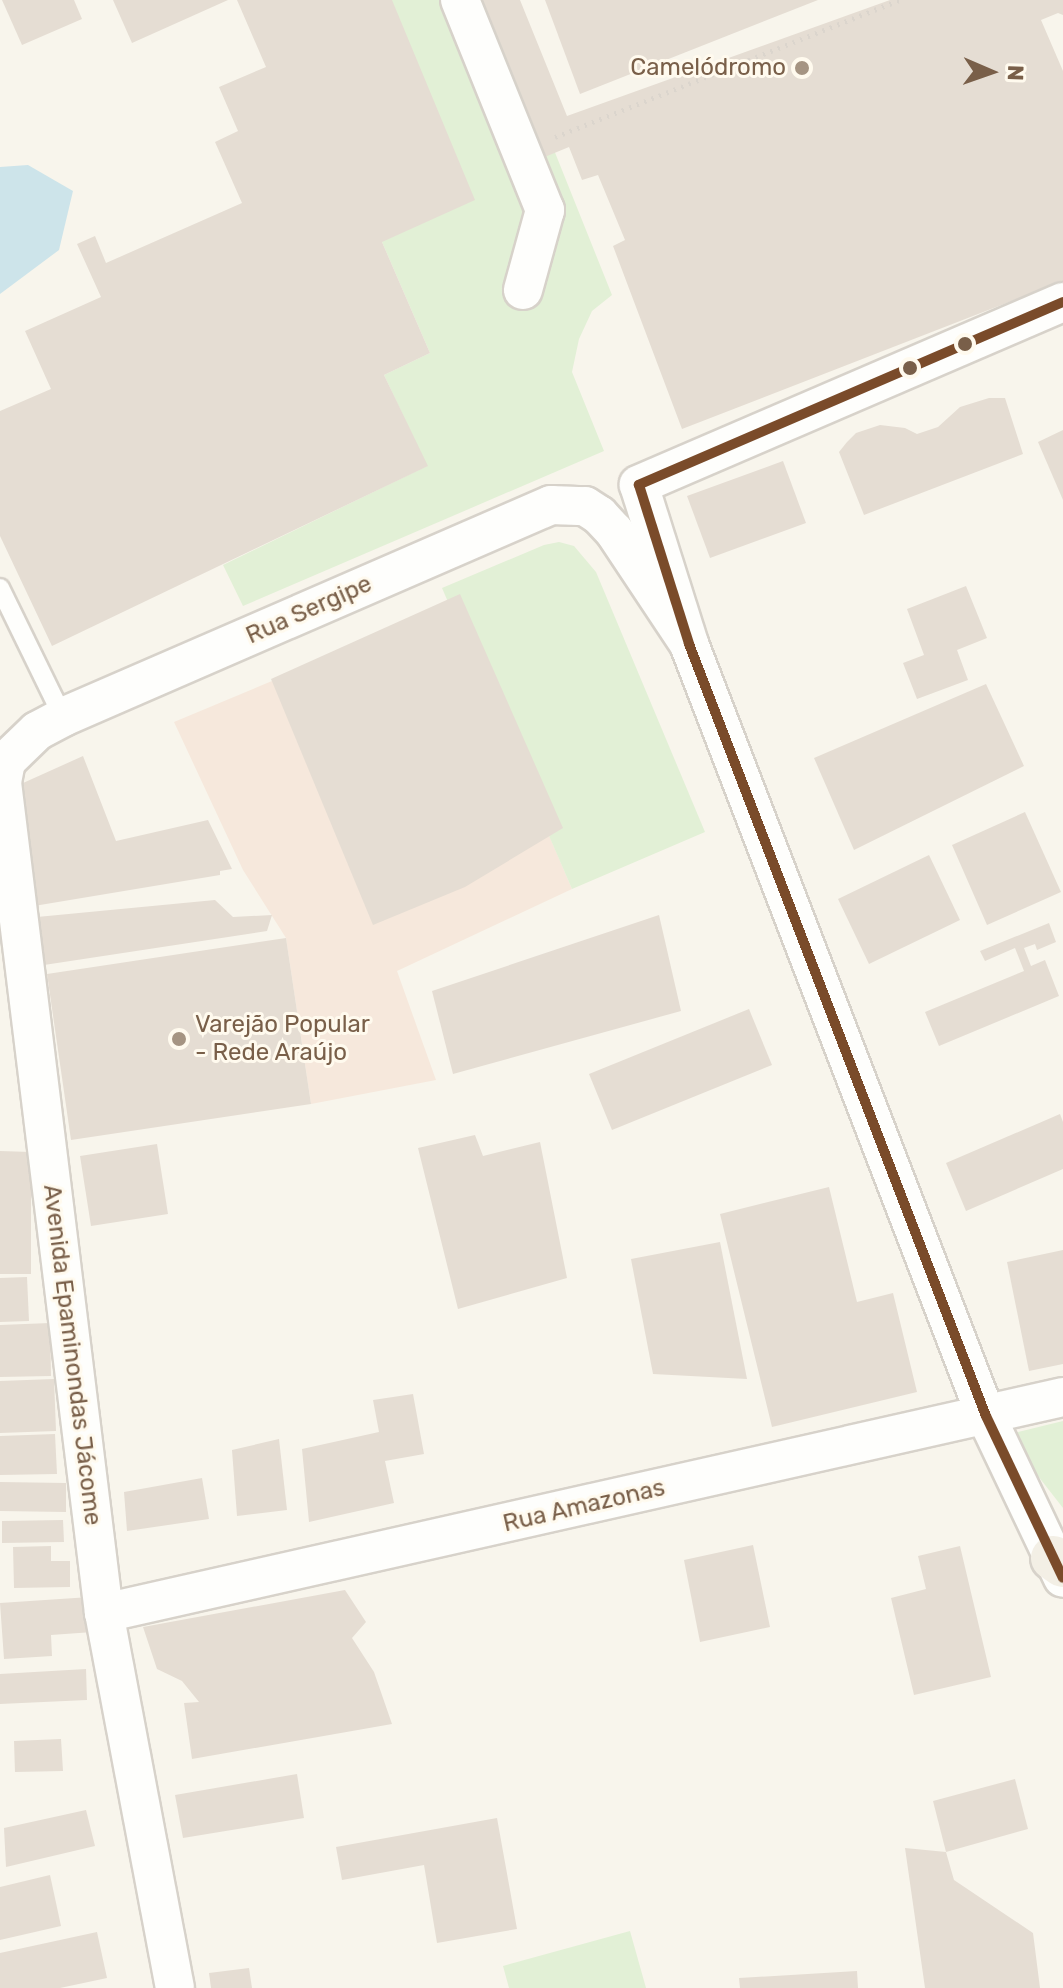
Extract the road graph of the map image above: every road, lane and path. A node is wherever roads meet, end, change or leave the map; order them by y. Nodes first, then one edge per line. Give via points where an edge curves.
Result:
1 (460, 0) edge
2 (900, 0) edge
3 (521, 150) junction
4 (523, 290) dead end
5 (1063, 302) edge
6 (0, 588) edge
7 (689, 644) junction
8 (50, 724) junction
9 (1063, 1397) edge
10 (986, 1416) junction
11 (1060, 1567) edge
12 (104, 1613) junction
13 (175, 1988) edge

1 - 3 street
2 - 3 path
3 - 4 street via 545,210
5 - 7 street via 639,485
6 - 8 lane
7 - 8 street, Rua Sergipe via 614,531 585,506 551,505
7 - 10 street
8 - 12 street, Avenida Epaminondas Jácome via 6,761 2,782
9 - 10 street, Rua Amazonas
10 - 11 street
10 - 12 street, Rua Amazonas
12 - 13 street, Avenida Epaminondas Jácome

